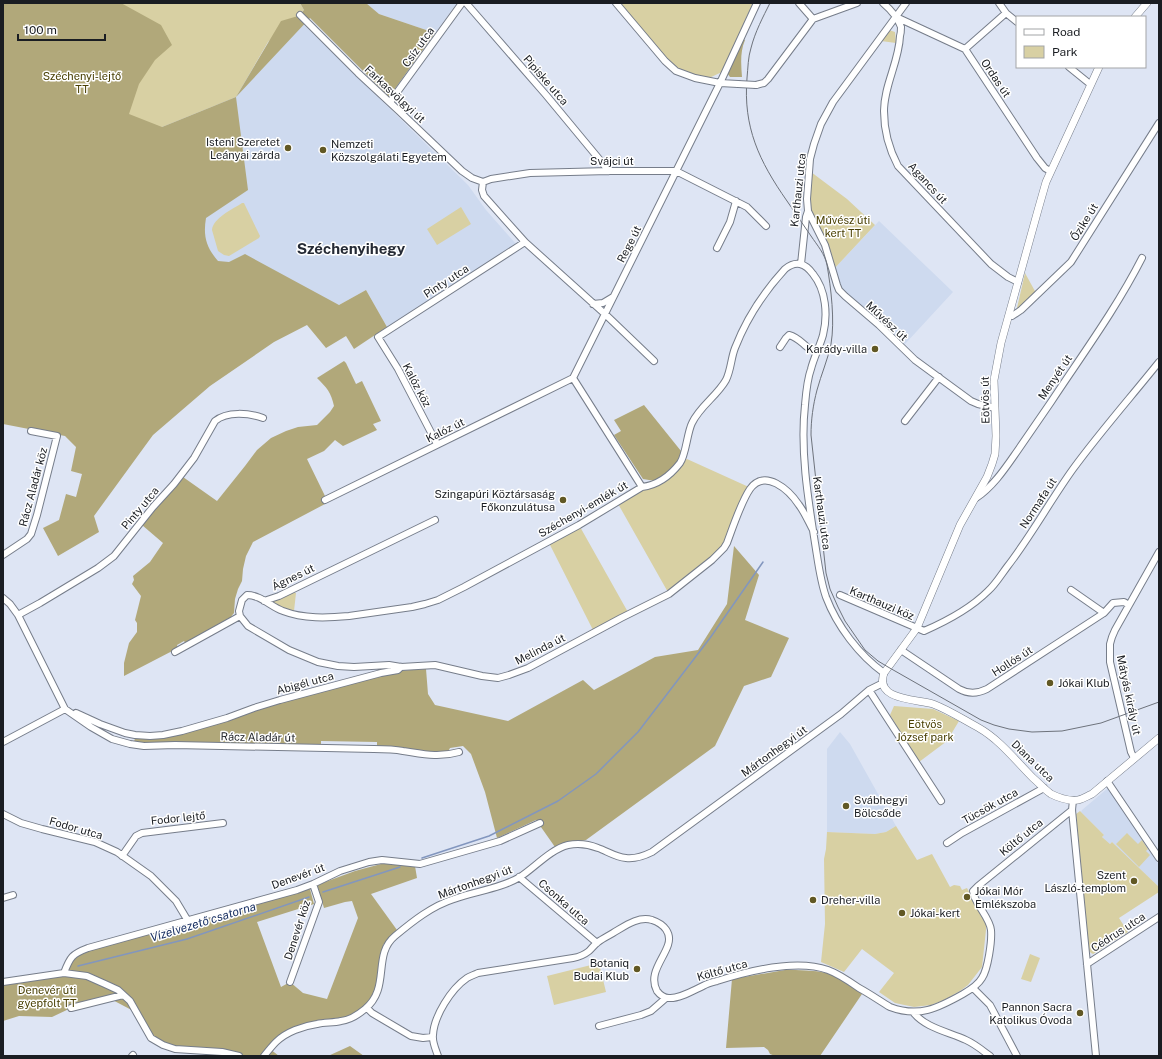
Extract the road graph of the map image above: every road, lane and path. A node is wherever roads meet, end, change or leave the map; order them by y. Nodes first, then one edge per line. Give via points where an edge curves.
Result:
1 (462, 3) edge
2 (466, 3) edge
3 (616, 3) edge
4 (757, 3) edge
5 (798, 3) edge
6 (857, 3) edge
7 (882, 3) edge
8 (906, 3) edge
9 (999, 3) edge
10 (1147, 3) edge
11 (1006, 13) junction
12 (300, 16) dead end
13 (896, 16) junction
14 (1136, 16) edge
15 (813, 18) junction
16 (1016, 21) edge
17 (965, 49) junction
18 (1070, 68) edge
19 (1098, 68) edge
20 (720, 83) junction
21 (1090, 84) junction
22 (390, 102) junction
23 (1159, 123) edge
24 (609, 170) junction
25 (676, 171) junction
26 (1050, 171) junction
27 (483, 182) junction
28 (736, 201) junction
29 (808, 211) junction
30 (766, 226) dead end
31 (525, 242) junction
32 (717, 248) dead end
33 (1142, 258) dead end
34 (800, 264) junction
35 (1018, 282) junction
36 (613, 297) junction
37 (592, 304) junction
38 (605, 314) junction
39 (1009, 315) junction
40 (378, 336) joint
41 (780, 347) dead end
42 (817, 351) junction
43 (654, 361) dead end
44 (1159, 362) edge
45 (939, 377) junction
46 (573, 378) junction
47 (995, 408) junction
48 (263, 418) dead end
49 (905, 421) dead end
50 (31, 431) dead end
51 (437, 444) junction
52 (642, 487) junction
53 (974, 499) junction
54 (325, 500) dead end
55 (435, 520) dead end
56 (814, 532) junction
57 (1159, 552) edge
58 (3, 555) edge
59 (1071, 590) dead end
60 (840, 596) dead end
61 (3, 598) edge
62 (264, 601) junction
63 (1129, 605) junction
64 (1104, 613) junction
65 (18, 615) junction
66 (240, 616) junction
67 (917, 628) junction
68 (901, 650) junction
69 (175, 652) dead end
70 (401, 667) junction
71 (884, 673) junction
72 (883, 683) junction
73 (869, 690) junction
74 (65, 709) junction
75 (214, 722) joint
76 (1159, 738) edge
77 (3, 742) edge
78 (459, 752) dead end
79 (1134, 758) junction
80 (1107, 781) junction
81 (1044, 788) junction
82 (1073, 800) junction
83 (941, 801) dead end
84 (1072, 810) junction
85 (3, 814) edge
86 (223, 823) dead end
87 (540, 823) dead end
88 (948, 843) dead end
89 (122, 856) junction
90 (1159, 858) edge
91 (519, 877) junction
92 (312, 884) junction
93 (13, 896) dead end
94 (3, 898) edge
95 (1159, 917) edge
96 (188, 921) junction
97 (597, 943) junction
98 (1087, 964) junction
99 (64, 973) junction
100 (3, 982) edge
101 (290, 982) dead end
102 (973, 988) junction
103 (123, 995) junction
104 (666, 998) junction
105 (71, 1008) dead end
106 (366, 1008) junction
107 (913, 1012) junction
108 (599, 1026) dead end
109 (432, 1037) junction
110 (239, 1056) edge
111 (264, 1056) edge
112 (438, 1056) edge
113 (990, 1056) edge
114 (1017, 1056) edge
115 (1096, 1056) edge

1 - 22 street, Csíz utca
2 - 24 street, Pipiske utca
3 - 20 street via 676,71
4 - 20 street, Rege út
5 - 15 street
6 - 15 street
7 - 13 street
8 - 13 street, Karthauzi utca
9 - 11 street
10 - 14 street
11 - 16 street
11 - 17 street
12 - 22 street, Farkasvölgyi út
13 - 17 street
13 - 29 street, Karthauzi utca via 833,102 821,124 810,159
13 - 35 street, Agancs út via 901,28 900,47 886,93 884,110 891,152 898,166 991,264
15 - 20 street, bridge via 764,83
17 - 26 street, Ordas út via 1037,158
18 - 21 street
19 - 21 street, Eötvös út
20 - 25 street, Rege út
21 - 26 street, Eötvös út
22 - 27 street, Farkasvölgyi út via 462,171
23 - 39 street, Őzike út via 1071,262 1021,310 1012,316
24 - 25 street, Svájci út
24 - 27 street, Svájci út via 530,173
25 - 28 street, Svájci út
25 - 36 street, Rege út
26 - 35 street, Eötvös út
27 - 31 street via 484,196
28 - 30 street, Svájci út via 747,207
28 - 32 street via 730,222
29 - 34 street, Karthauzi utca
29 - 45 street, Művész út via 825,245 839,290 879,324 907,353
31 - 37 street
31 - 40 street, Pinty utca
33 - 53 street, Menyét út via 1131,280 1007,466 990,487
34 - 42 street, Karthauzi utca via 810,270 816,278 824,301 825,327
34 - 52 street, Széchenyi-emlék út via 796,263 785,269 758,301 731,356 725,382 692,423 681,462 667,477 651,486
35 - 39 street, Eötvös út
36 - 37 street via 603,303
36 - 38 street, Rege út
37 - 38 street
38 - 43 street
38 - 46 street, Rege út
39 - 47 street, Eötvös út via 996,366
40 - 51 street, Kalóz köz
41 - 42 street via 789,335
42 - 56 street, Karthauzi utca via 809,376 803,424 804,455
44 - 67 street, Normafa út via 1079,460 989,591 965,610 944,622 924,631
45 - 47 street, Művész út via 971,401
45 - 49 street
46 - 51 street, Kalóz út
46 - 52 street
47 - 53 street, Eötvös út via 995,454 987,477
48 - 65 street, Pinty utca via 256,415 232,414 215,421 194,458 114,556
50 - 58 street, Rácz Aladár köz via 57,436 31,534 28,539
51 - 54 street, Kalóz út
52 - 62 street, Széchenyi-emlék út via 464,587 425,604 349,616 323,617 291,614
53 - 67 street, Eötvös út via 960,524
55 - 62 street, Ágnes út
56 - 70 street, Melinda út via 800,505 792,496 779,485 763,480 751,488 724,548 702,568 669,594 528,668 498,678 435,666
56 - 71 street, Karthauzi utca via 826,595 834,615 860,652
57 - 63 street, Mátyás király út
59 - 64 street
60 - 67 street, Karthauzi köz
61 - 65 street, Rácz Aladár út
62 - 66 street, Ágnes út via 256,596 247,595 239,607
63 - 64 street, Hollós út via 1124,602 1113,603
63 - 79 street, Mátyás király út via 1112,637 1109,650 1123,721
64 - 68 street, Hollós út via 987,689 977,692 959,689
65 - 74 street, Rácz Aladár út
66 - 69 street
66 - 70 street, Melinda út via 256,631 289,650 318,662 346,667
67 - 68 street, Eötvös út
68 - 71 street, Eötvös út
70 - 75 street, Abigél utca via 398,670 280,700
71 - 72 street
72 - 73 street
72 - 81 street, Diana utca via 892,694 932,704 987,734
73 - 83 street
73 - 91 street, Mártonhegyi út via 841,714 652,852 640,857 627,858 612,855 589,845 561,847
74 - 75 street, Rácz Aladár út via 113,729 135,735 163,735
74 - 77 street
74 - 78 street, Rácz Aladár út via 112,739 144,746 374,749 438,756
76 - 79 street
79 - 80 street
80 - 82 street via 1092,794
80 - 90 street
81 - 82 street, Diana utca via 1056,796
81 - 88 street, Tücsök utca
82 - 84 street
84 - 98 street
84 - 102 street, Költő utca via 973,891 991,928 985,971
85 - 89 street, Fodor utca via 21,823 95,842
86 - 89 street, Fodor lejtő via 142,833 136,836
87 - 92 street, Denevér út via 500,841 420,864 382,860 369,862 340,871
89 - 96 street, Fodor utca via 151,876 176,901
91 - 97 street, Csonka utca
91 - 106 street, Mártonhegyi út via 493,888 439,904 394,937 385,948 377,995
92 - 96 street, Denevér út
92 - 101 street, Denevér köz via 319,902
93 - 94 street
95 - 98 street, Cédrus utca
96 - 99 street, Denevér út via 76,952 71,956
97 - 104 street via 635,921 652,920 659,923 668,932 668,945 655,979 657,990
97 - 109 street via 583,955 573,958 478,973 468,978 454,990 442,1008
98 - 115 street
99 - 100 street
99 - 103 street via 87,976 118,990
102 - 107 street, Költő utca via 930,1010
102 - 114 street via 990,1005
103 - 105 street
103 - 110 street via 130,1001 151,1038 163,1045 175,1049 222,1052
104 - 107 street, Költő utca via 675,998 705,984 738,975 799,966 828,970 890,1007
104 - 108 street via 651,1011
106 - 109 street via 411,1036
106 - 111 street, Mártonhegyi út via 342,1021 317,1024 291,1032 277,1041
107 - 113 street via 918,1018 976,1045
109 - 112 street

